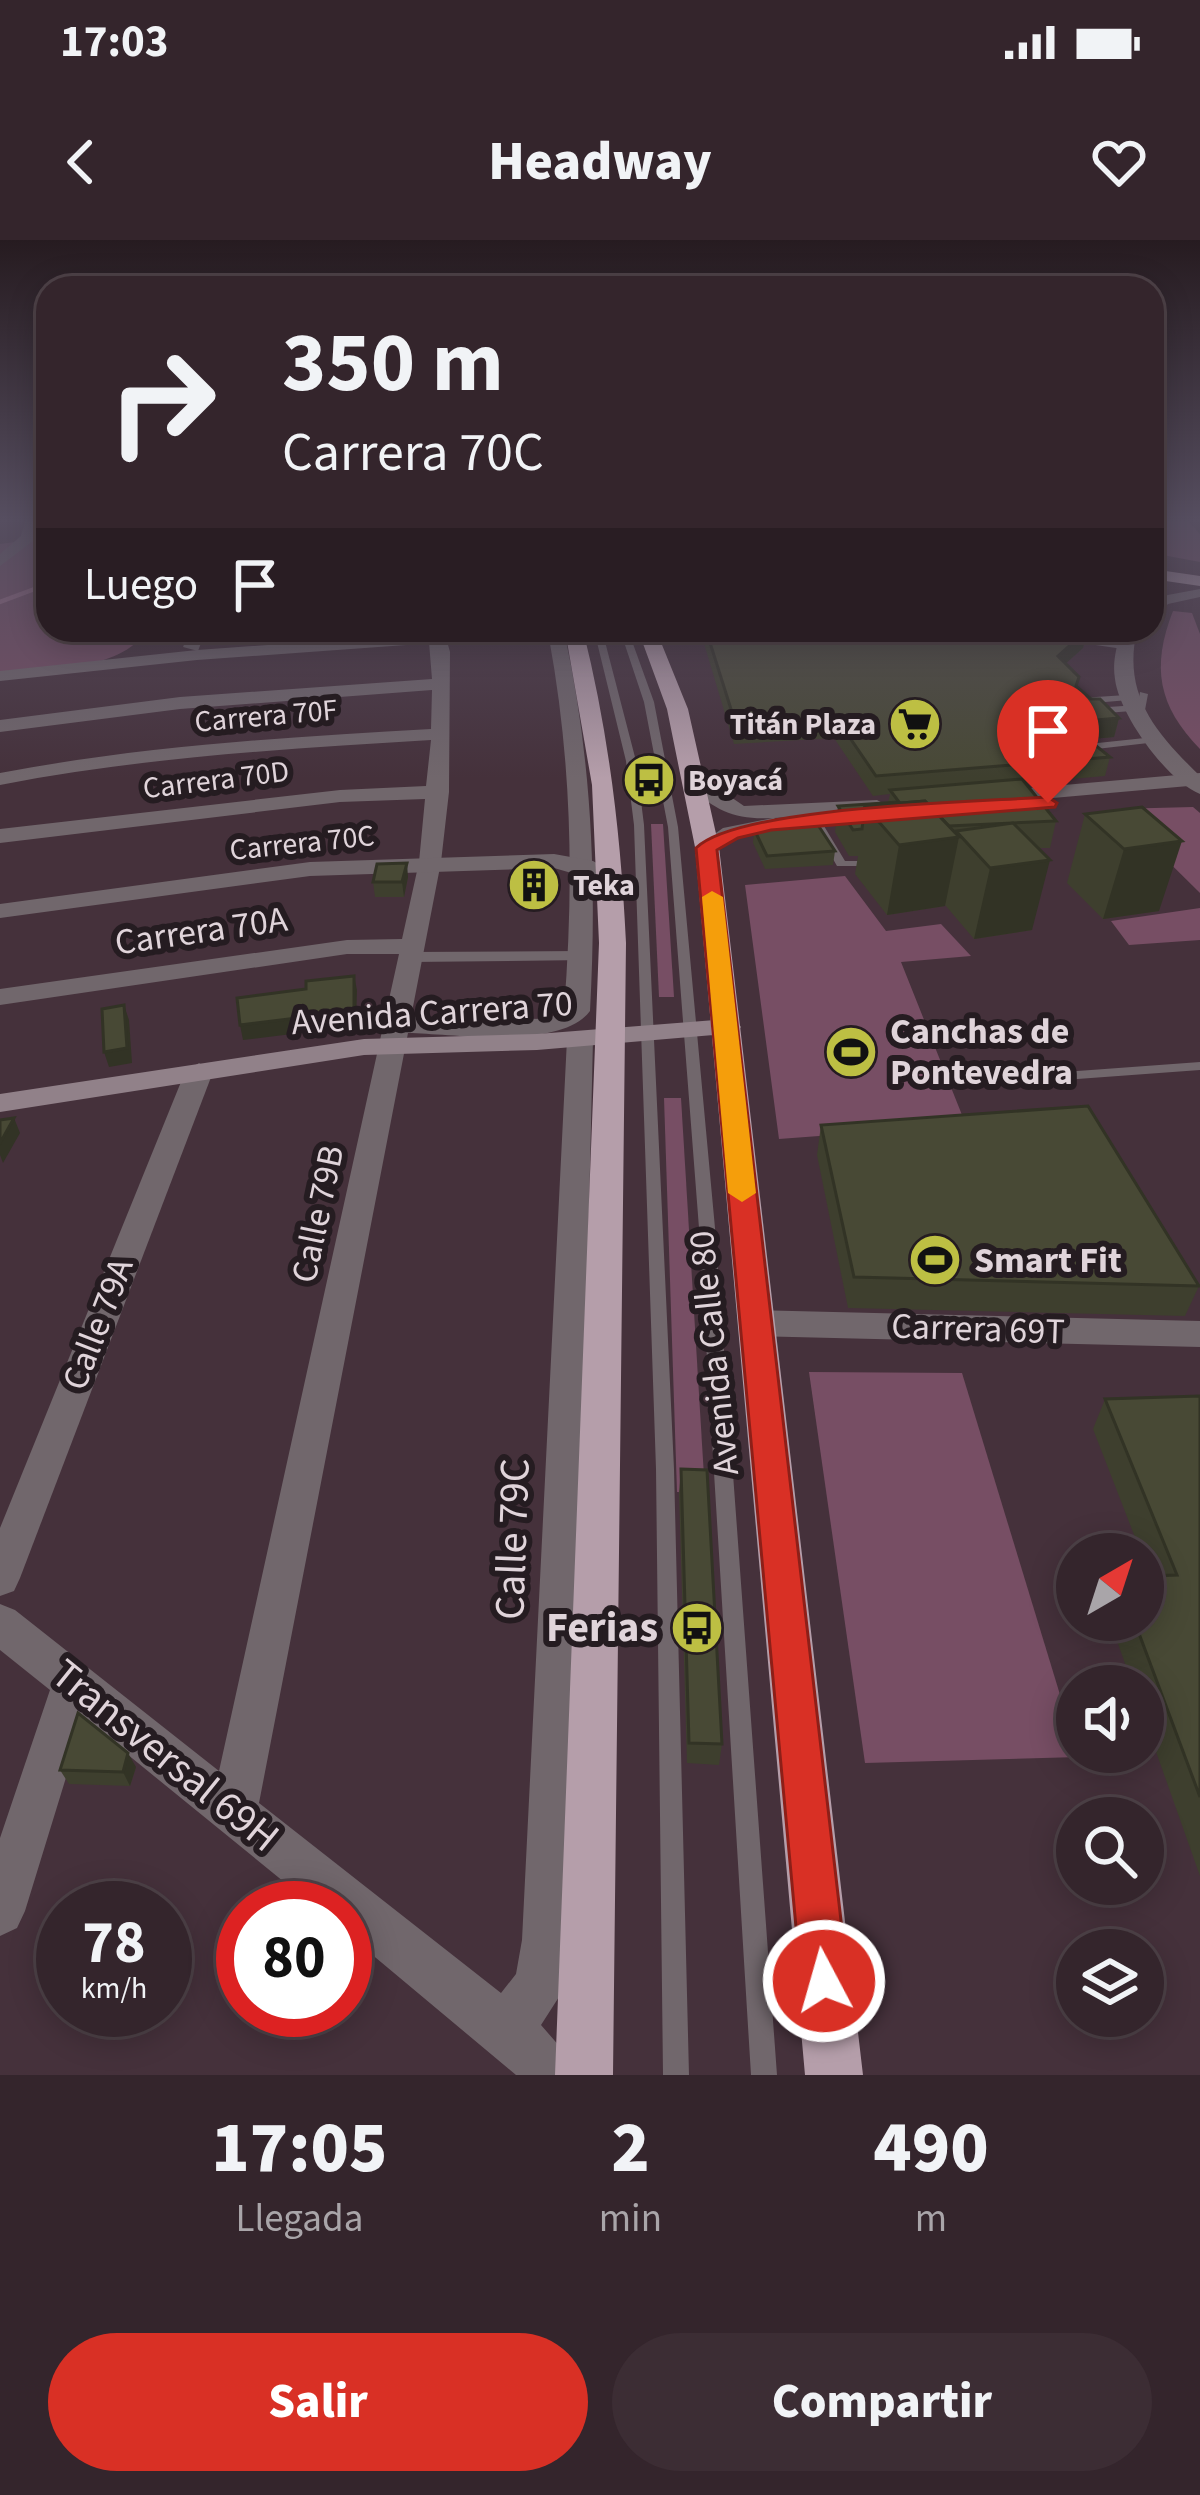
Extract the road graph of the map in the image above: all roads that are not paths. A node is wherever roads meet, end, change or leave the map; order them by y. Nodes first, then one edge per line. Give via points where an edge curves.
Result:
1 (150, 642) edge
2 (244, 642) edge
3 (438, 642) edge
4 (558, 642) edge
5 (577, 642) edge
6 (601, 642) edge
7 (629, 642) edge
8 (654, 642) edge
9 (1126, 642) edge
10 (1142, 642) edge
11 (196, 644) edge
12 (104, 664) junction
13 (0, 676) edge
14 (440, 684) junction
15 (1079, 701) edge
16 (1133, 701) junction
17 (1089, 712) edge
18 (0, 726) edge
19 (441, 734) junction
20 (1154, 740) junction
21 (1078, 748) edge
22 (0, 779) edge
23 (1198, 781) edge
24 (696, 782) junction
25 (439, 792) junction
26 (981, 803) edge
27 (816, 821) junction
28 (0, 836) edge
29 (706, 848) junction
30 (430, 862) junction
31 (894, 862) edge
32 (585, 866) junction
33 (610, 877) junction
34 (0, 911) edge
35 (412, 951) junction
36 (581, 956) junction
37 (0, 997) edge
38 (728, 1027) junction
39 (689, 1030) junction
40 (600, 1032) junction
41 (396, 1035) junction
42 (1200, 1066) edge
43 (200, 1072) junction
44 (995, 1081) dead end
45 (0, 1103) edge
46 (755, 1323) junction
47 (1200, 1334) edge
48 (0, 1578) edge
49 (0, 1624) edge
50 (74, 1682) junction
51 (234, 1811) junction
52 (0, 1911) edge
53 (504, 2029) junction
54 (549, 2075) edge
55 (584, 2075) edge
56 (676, 2075) edge
57 (764, 2075) edge
58 (834, 2075) edge

1 - 12 street
2 - 11 street
3 - 14 street, Calle 79B
4 - 32 street, Calle 79C via 576,729
5 - 33 highway via 603,755
6 - 40 lane via 636,804
7 - 39 lane via 664,763
8 - 24 highway, Avenida Calle 80
9 - 16 street
10 - 16 street
11 - 12 street
12 - 13 street
14 - 18 street
14 - 19 street, Calle 79B
15 - 16 lane
16 - 17 lane
16 - 20 street
16 - 23 street via 1157,720
19 - 22 street, Carrera 70F via 281,743
19 - 25 street, Calle 79B
20 - 21 lane
20 - 23 street
23 - 26 street
24 - 27 street via 741,813 903,809
24 - 29 highway, Avenida Calle 80
25 - 28 street, Carrera 70D
25 - 30 street, Calle 79B
27 - 29 street via 746,829
27 - 31 lane via 841,864
29 - 38 highway, Avenida Calle 80
30 - 32 street, Carrera 70C
30 - 34 street, Carrera 70C via 310,869
30 - 35 street, Calle 79B
32 - 33 street, Carrera 70C
32 - 36 street, Calle 79C
33 - 40 highway
35 - 36 street, Carrera 70A
35 - 37 street, Carrera 70A via 347,947
35 - 41 street, Calle 79B
36 - 40 street, Calle 79C via 577,1011
38 - 39 main road, Avenida Carrera 70
38 - 46 highway, Avenida Calle 80
39 - 40 main road, Avenida Carrera 70
39 - 57 lane
40 - 41 main road, Avenida Carrera 70
40 - 53 street, Calle 79C via 545,1972
40 - 55 highway
40 - 56 lane via 664,1469
41 - 43 main road, Avenida Carrera 70
41 - 51 street, Calle 79B
42 - 44 lane
43 - 45 main road, Avenida Carrera 70
43 - 48 street, Calle 79A
46 - 47 street, Carrera 69T
46 - 58 highway, Avenida Calle 80
49 - 50 street, Transversal 69H
50 - 51 street, Transversal 69H
50 - 52 street
51 - 53 street, Transversal 69H
53 - 54 street, Transversal 69H

